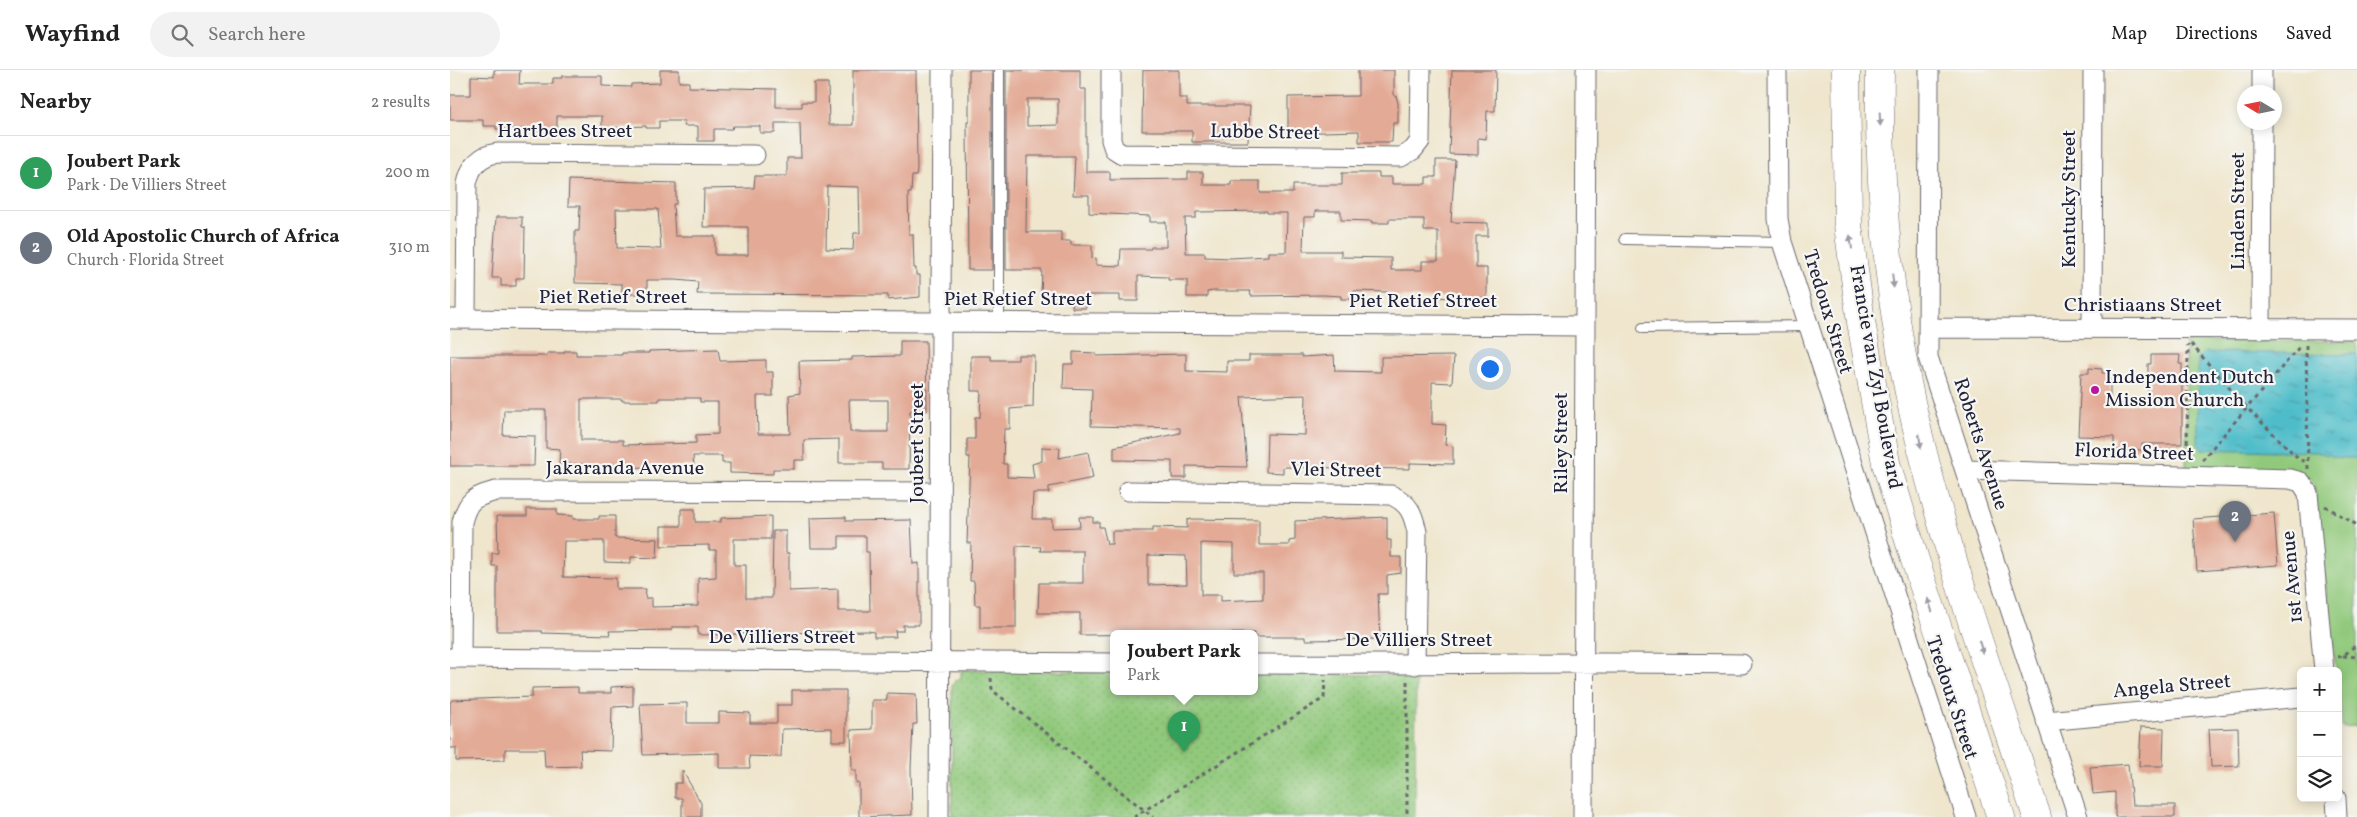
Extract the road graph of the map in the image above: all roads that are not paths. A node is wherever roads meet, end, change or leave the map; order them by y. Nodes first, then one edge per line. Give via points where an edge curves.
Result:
1 (942, 70) edge
2 (999, 70) edge
3 (1111, 70) edge
4 (1421, 70) edge
5 (1586, 70) edge
6 (1776, 70) edge
7 (1846, 70) edge
8 (1880, 70) edge
9 (1929, 70) edge
10 (2094, 70) edge
11 (2262, 70) edge
12 (2262, 85) edge
13 (2262, 130) edge
14 (755, 155) dead end
15 (1625, 239) dead end
16 (1782, 242) junction
17 (458, 319) edge
18 (941, 322) junction
19 (999, 323) junction
20 (1586, 326) junction
21 (1808, 326) junction
22 (1643, 328) dead end
23 (1928, 328) junction
24 (2092, 328) junction
25 (2261, 329) junction
26 (2357, 330) edge
27 (1965, 470) junction
28 (2301, 482) joint
29 (1128, 491) dead end
30 (940, 492) junction
31 (456, 658) edge
32 (940, 661) junction
33 (1584, 661) junction
34 (1110, 663) edge
35 (1258, 664) edge
36 (1742, 664) dead end
37 (1415, 665) junction
38 (2324, 667) edge
39 (2297, 697) edge
40 (2046, 721) junction
41 (2336, 802) edge
42 (939, 817) edge
43 (1583, 817) edge
44 (1966, 817) edge
45 (2001, 817) edge
46 (2037, 817) edge
47 (2078, 817) edge
48 (2337, 817) edge

1 - 18 street, Joubert Street
2 - 19 lane
3 - 4 street, Lubbe Street via 1111,140 1114,150 1122,154 1401,157 1420,141
5 - 20 street, Riley Street
6 - 16 street, Tredoux Street via 1778,219
45 -> 7 main road, Francie van Zyl Boulevard via 1886,463 1861,322 1848,224
8 -> 46 main road, Francie van Zyl Boulevard via 1887,227 1898,325 1922,448 1952,560
9 - 23 street, Roberts Avenue
10 - 24 street, Kentucky Street
11 - 12 street
13 - 25 street, Linden Street
14 - 17 street, Hartbees Street via 498,153 483,157 472,168 467,184
15 - 16 lane
16 - 21 street, Tredoux Street
17 - 18 street, Piet Retief Street
18 - 19 street, Piet Retief Street
18 - 30 street, Joubert Street
19 - 20 street, Piet Retief Street
20 - 33 street, Riley Street
21 - 22 lane
21 - 44 street, Tredoux Street
23 - 24 street, Christiaans Street
23 - 27 street, Roberts Avenue via 1928,357
24 - 25 street, Christiaans Street
25 - 26 street, Christiaans Street
27 - 28 street, Florida Street via 2187,473
27 - 40 street, Roberts Avenue
28 - 38 street, 1st Avenue via 2307,489
29 - 37 street, Vlei Street via 1391,494 1404,500 1413,513 1417,532
30 - 31 street, Jakaranda Avenue via 496,491 477,496 467,505 462,522
30 - 32 street, Joubert Street
31 - 32 street, De Villiers Street
32 - 34 street, De Villiers Street
32 - 42 street, Joubert Street
33 - 36 street, De Villiers Street
33 - 37 street, De Villiers Street
33 - 43 street, Riley Street
35 - 37 street, De Villiers Street
39 - 40 street, Angela Street
40 - 47 street, Roberts Avenue
41 - 48 street

